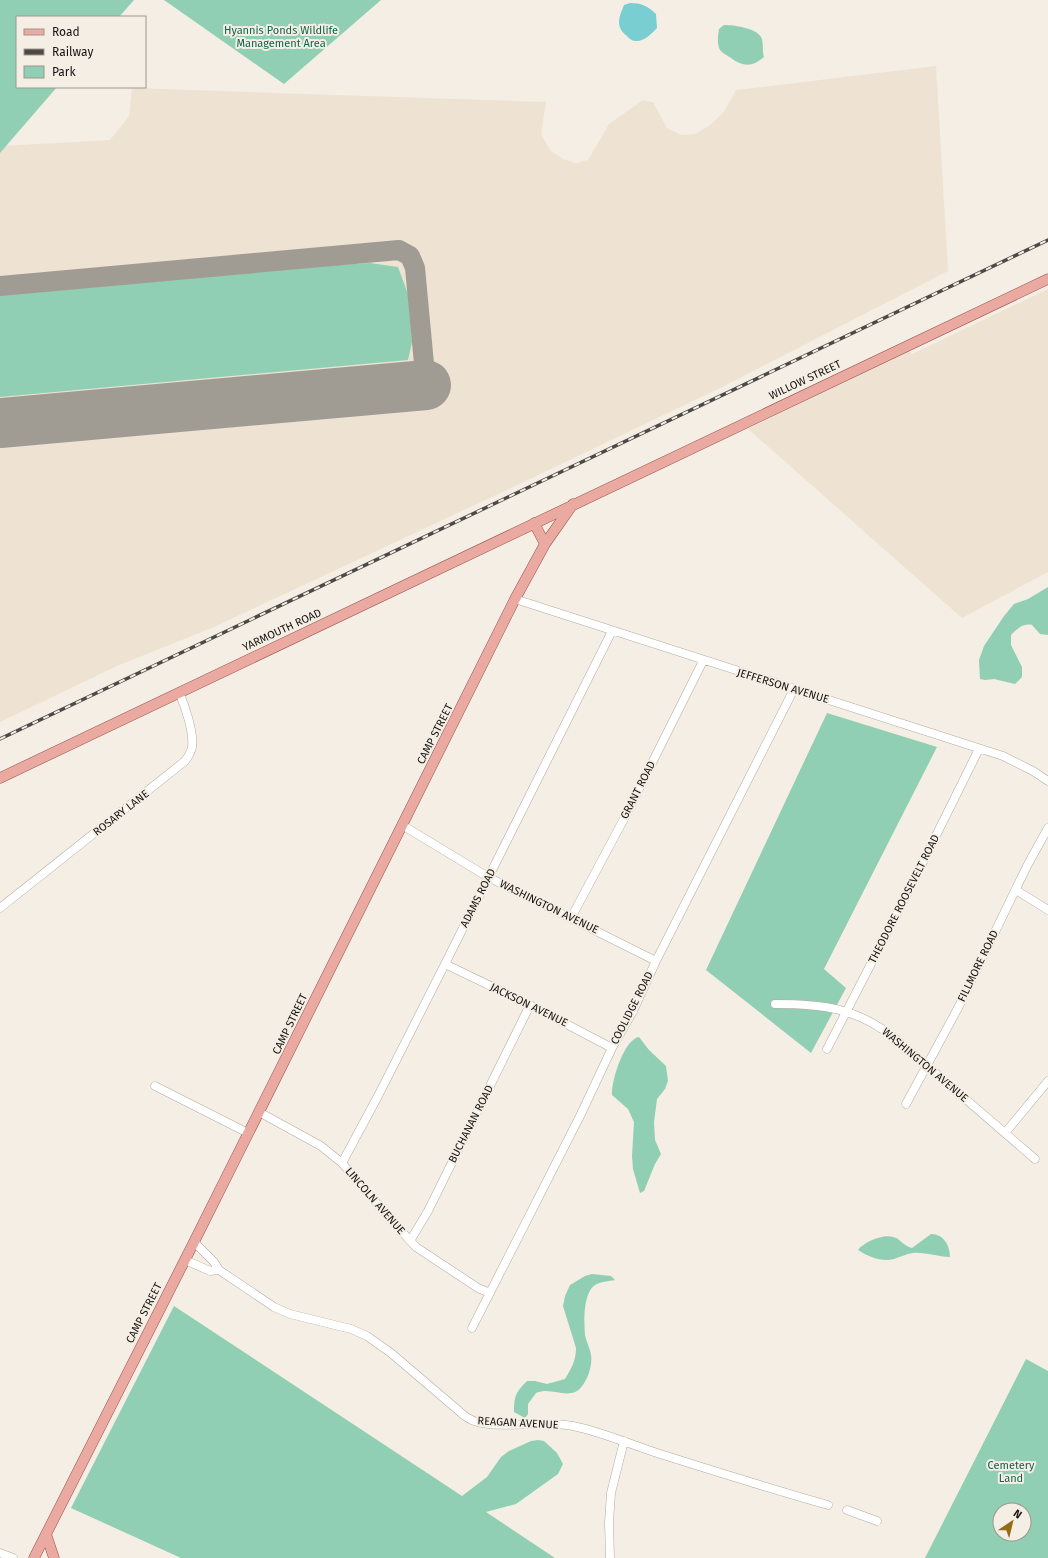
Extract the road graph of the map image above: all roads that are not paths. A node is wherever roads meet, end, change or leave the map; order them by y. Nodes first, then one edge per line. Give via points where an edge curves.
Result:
1 (1048, 279) edge
2 (573, 504) junction
3 (534, 523) junction
4 (545, 544) junction
5 (515, 599) junction
6 (612, 632) junction
7 (703, 661) junction
8 (794, 689) junction
9 (179, 692) junction
10 (979, 749) junction
11 (0, 778) edge
12 (1048, 780) edge
13 (402, 825) junction
14 (1048, 828) edge
15 (488, 877) junction
16 (1016, 890) junction
17 (0, 908) edge
18 (1048, 910) edge
19 (571, 918) junction
20 (656, 961) junction
21 (445, 964) junction
22 (775, 1004) dead end
23 (530, 1005) junction
24 (848, 1012) junction
25 (612, 1048) junction
26 (827, 1049) dead end
27 (926, 1065) junction
28 (1048, 1081) edge
29 (155, 1086) dead end
30 (906, 1104) dead end
31 (259, 1112) junction
32 (248, 1132) junction
33 (1006, 1133) junction
34 (1035, 1159) dead end
35 (342, 1163) junction
36 (410, 1241) junction
37 (194, 1242) junction
38 (184, 1260) junction
39 (219, 1270) junction
40 (490, 1293) junction
41 (472, 1328) dead end
42 (624, 1441) junction
43 (828, 1505) dead end
44 (846, 1510) dead end
45 (877, 1521) dead end
46 (46, 1534) junction
47 (0, 1553) edge
48 (37, 1557) edge
49 (13, 1558) edge
50 (54, 1558) edge
51 (610, 1558) edge

1 - 2 main road, WILLOW STREET
2 - 3 main road, YARMOUTH ROAD
2 - 4 main road, CAMP STREET
3 - 4 main road
3 - 9 main road, YARMOUTH ROAD
4 - 5 main road, CAMP STREET
5 - 6 street, JEFFERSON AVENUE
5 - 13 main road, CAMP STREET
6 - 7 street, JEFFERSON AVENUE
6 - 15 street, ADAMS ROAD
7 - 8 street, JEFFERSON AVENUE
7 - 19 street, GRANT ROAD
8 - 10 street, JEFFERSON AVENUE
8 - 20 street, COOLIDGE ROAD
9 - 11 main road, YARMOUTH ROAD
9 - 17 street, ROSARY LANE via 192,737 190,754
10 - 12 street, JEFFERSON AVENUE via 1019,764
10 - 24 street, THEODORE ROOSEVELT ROAD
13 - 15 street, WASHINGTON AVENUE
13 - 31 main road, CAMP STREET
14 - 16 street, FILLMORE ROAD
15 - 19 street, WASHINGTON AVENUE
15 - 21 street, ADAMS ROAD
16 - 18 street
16 - 27 street, FILLMORE ROAD via 958,1008
19 - 20 street, WASHINGTON AVENUE
20 - 25 street, COOLIDGE ROAD via 636,1005
21 - 23 street, JACKSON AVENUE
21 - 35 street, ADAMS ROAD
22 - 24 street, WASHINGTON AVENUE via 826,1006
23 - 25 street, JACKSON AVENUE
23 - 36 street, BUCHANAN ROAD via 428,1212
24 - 26 street, THEODORE ROOSEVELT ROAD
24 - 27 street, WASHINGTON AVENUE via 889,1033
25 - 40 street, COOLIDGE ROAD
27 - 30 street, FILLMORE ROAD
27 - 33 street, WASHINGTON AVENUE
28 - 33 street
29 - 32 street
31 - 32 main road, CAMP STREET
31 - 35 street, LINCOLN AVENUE via 321,1146
32 - 37 main road, CAMP STREET
33 - 34 street, WASHINGTON AVENUE
35 - 36 street, LINCOLN AVENUE
36 - 40 street, LINCOLN AVENUE via 430,1257
37 - 38 main road, CAMP STREET
37 - 39 street, REAGAN AVENUE
38 - 39 street, REAGAN AVENUE via 210,1271
38 - 46 main road, CAMP STREET
39 - 42 street, REAGAN AVENUE via 285,1312 351,1329 367,1336 391,1352 467,1418 476,1422 559,1424 596,1431
40 - 41 street, COOLIDGE ROAD
42 - 43 street, REAGAN AVENUE
42 - 51 street via 611,1493
44 - 45 street
46 - 48 main road, CAMP STREET
46 - 50 main road
47 - 49 street

